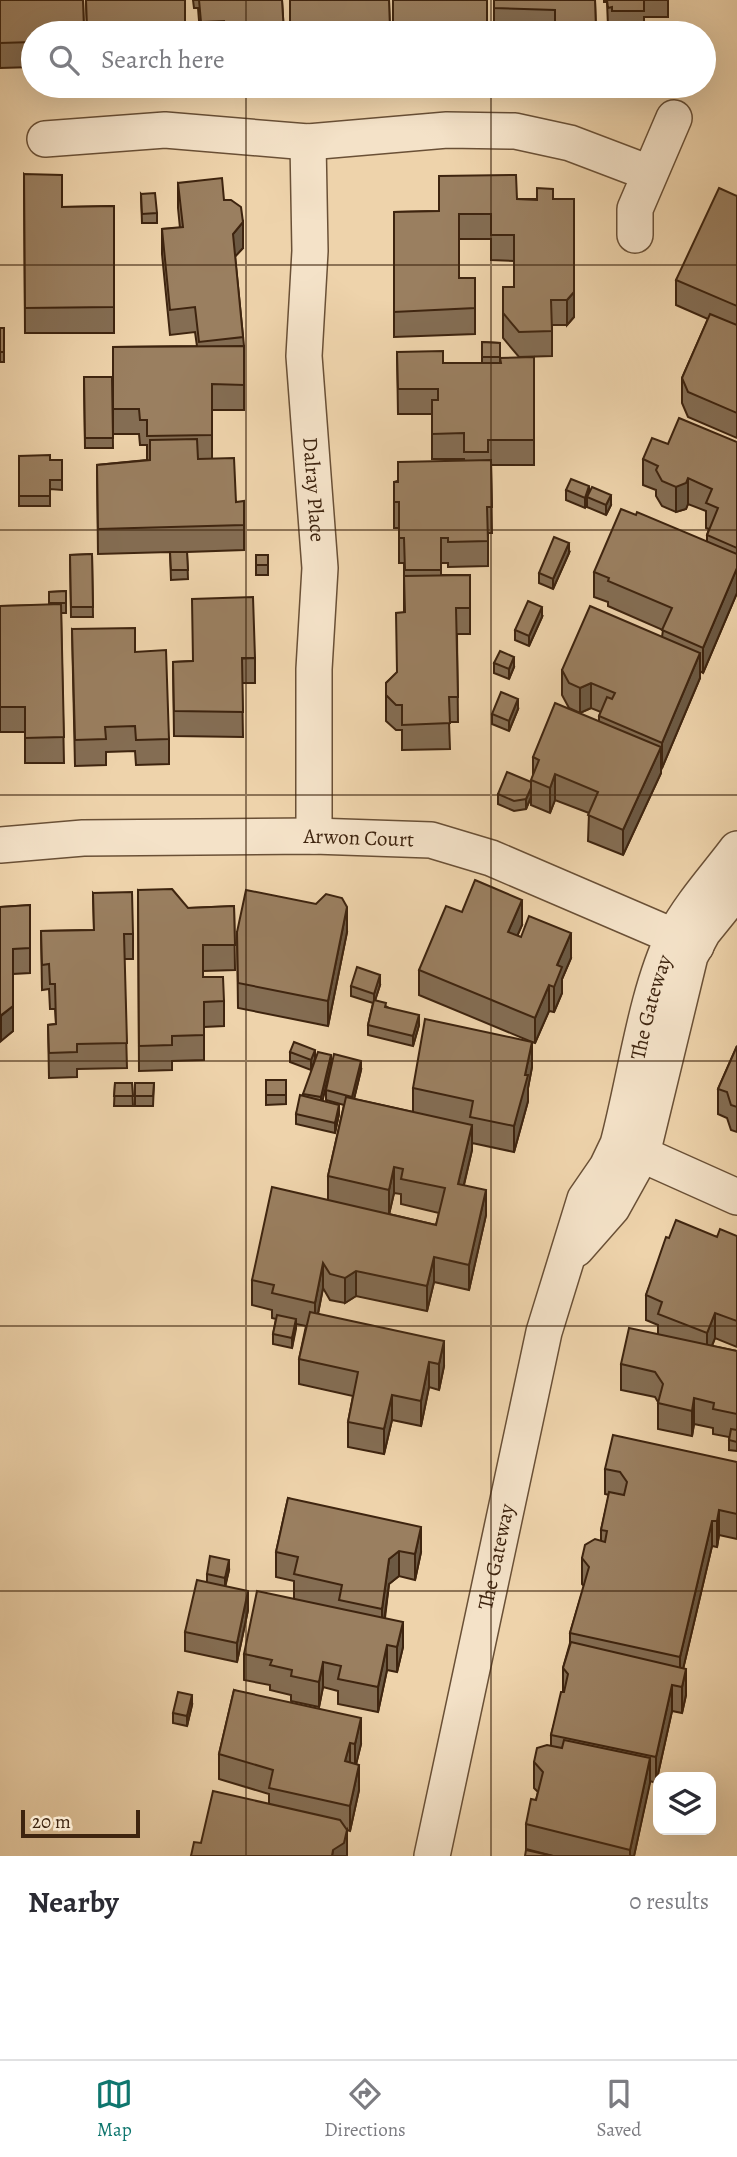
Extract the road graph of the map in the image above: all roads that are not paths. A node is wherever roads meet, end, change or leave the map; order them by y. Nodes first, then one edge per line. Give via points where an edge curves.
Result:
1 (674, 118) dead end
2 (45, 139) dead end
3 (308, 142) junction
4 (649, 173) junction
5 (635, 235) dead end
6 (314, 836) junction
7 (0, 845) edge
8 (737, 849) edge
9 (737, 890) edge
10 (685, 941) junction
11 (630, 1149) junction
12 (737, 1197) edge
13 (432, 1856) edge

1 - 4 street
2 - 3 street via 165,130
3 - 4 street via 447,130 515,131 570,142
3 - 6 street, Dalray Place via 310,251 304,370 320,568 314,669
4 - 5 street via 635,209
6 - 7 street, Arwon Court via 83,838
6 - 10 street, Arwon Court via 400,837 462,848
8 - 10 street, The Gateway via 690,909
9 - 10 street, The Gateway
10 - 11 street, The Gateway via 655,989
11 - 12 street
11 - 13 street, The Gateway via 607,1167 585,1199 544,1332

